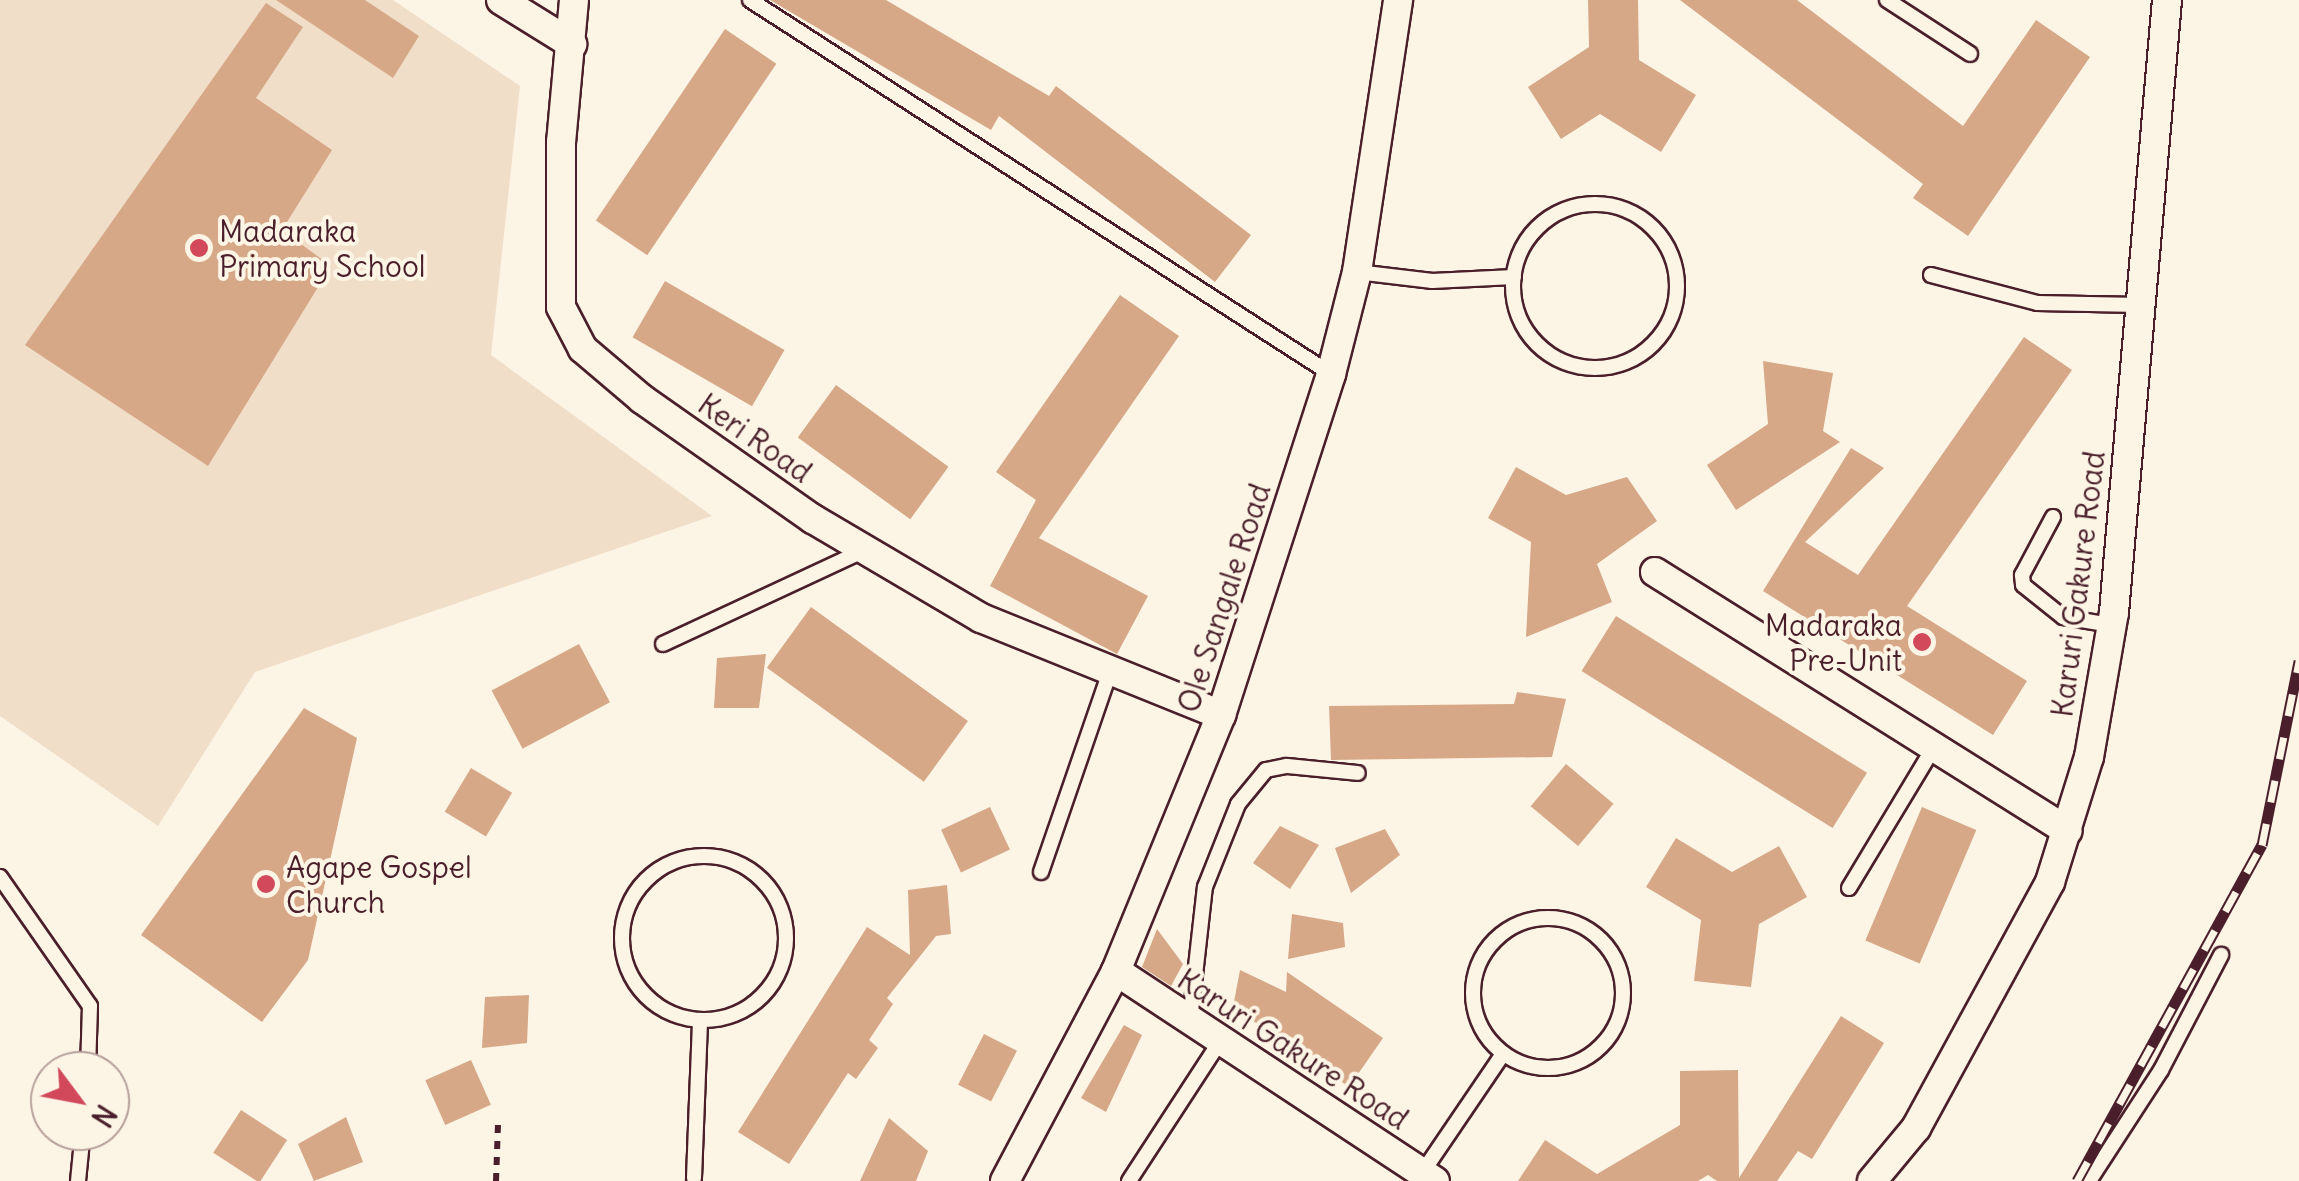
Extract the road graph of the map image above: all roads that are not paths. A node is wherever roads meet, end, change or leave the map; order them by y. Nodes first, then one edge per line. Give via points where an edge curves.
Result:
1 (501, 0) edge
2 (574, 0) edge
3 (750, 0) edge
4 (1398, 0) edge
5 (2167, 0) edge
6 (1897, 3) edge
7 (572, 44) junction
8 (1970, 54) dead end
9 (1356, 272) junction
10 (1931, 275) dead end
11 (1514, 277) junction
12 (2140, 305) junction
13 (1331, 374) junction
14 (2053, 517) dead end
15 (866, 550) junction
16 (1655, 572) dead end
17 (2111, 624) junction
18 (662, 644) dead end
19 (1109, 674) junction
20 (1221, 715) junction
21 (1934, 746) junction
22 (1358, 773) dead end
23 (2068, 830) junction
24 (1040, 872) dead end
25 (0, 877) edge
26 (1850, 888) dead end
27 (2221, 955) dead end
28 (1116, 971) junction
29 (700, 1020) junction
30 (1190, 1020) junction
31 (1221, 1040) junction
32 (89, 1051) edge
33 (1504, 1054) junction
34 (80, 1151) edge
35 (1425, 1178) edge
36 (694, 1180) edge
37 (78, 1181) edge
38 (1005, 1181) edge
39 (1129, 1181) edge
40 (1872, 1181) edge
41 (2089, 1181) edge

1 - 7 street
2 - 7 street, Keri Road
3 - 13 lane
4 - 9 street, Ole Sangale Road
5 - 12 street, Karuri Gakure Road
6 - 8 lane
7 - 15 street, Keri Road via 561,142 561,307 570,329 642,399
9 - 11 lane via 1432,281
9 - 13 street, Ole Sangale Road
10 - 12 lane via 2037,303
11 - 11 lane via 1521,251 1558,212 1612,205 1657,231 1677,281 1663,332 1644,352 1593,368 1566,363 1525,329
12 - 17 street, Karuri Gakure Road
13 - 20 street, Ole Sangale Road
14 - 17 lane via 2023,585 2063,617
15 - 18 lane
15 - 19 street, Keri Road via 981,618
16 - 21 street
17 - 23 street, Karuri Gakure Road
19 - 20 street, Keri Road
19 - 24 lane
20 - 28 street, Ole Sangale Road
21 - 23 street
21 - 26 lane
22 - 30 lane via 1266,770 1238,804 1204,887
23 - 40 street, Karuri Gakure Road via 2050,882 1991,997 1916,1128
25 - 32 lane via 90,1006
27 - 41 lane via 2162,1070
28 - 30 street, Karuri Gakure Road
28 - 38 street, Ole Sangale Road
29 - 29 lane via 674,1015 633,980 622,928 646,880 694,856 746,867 774,896 786,934 770,986 752,1005
29 - 36 lane
30 - 31 street, Karuri Gakure Road
31 - 35 street, Karuri Gakure Road
31 - 39 lane
33 - 33 lane via 1485,1036 1474,998 1480,960 1495,938 1542,916 1593,931 1611,950 1624,1000 1600,1047 1553,1068 1527,1066
33 - 35 lane
34 - 37 lane

